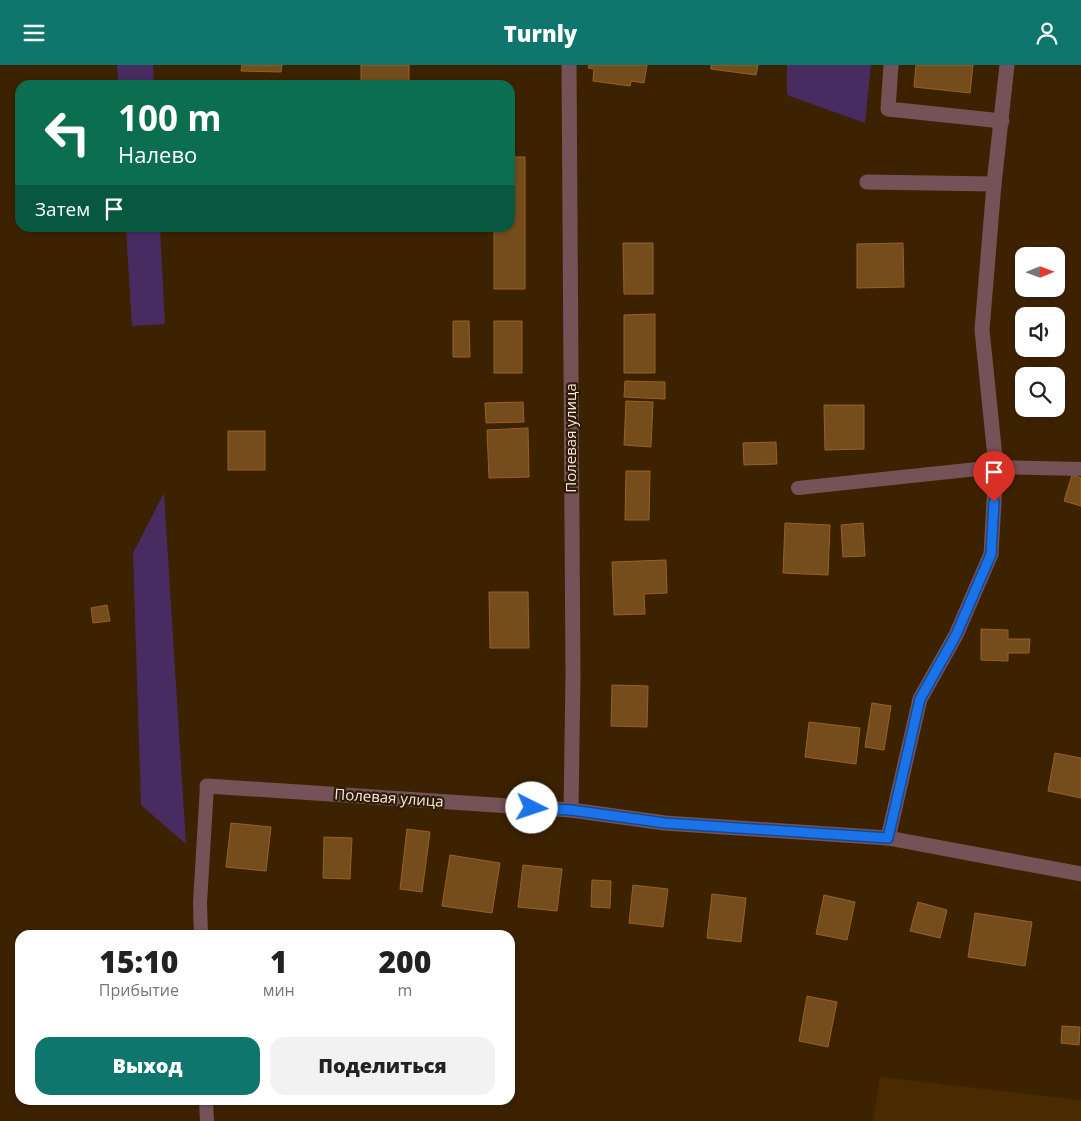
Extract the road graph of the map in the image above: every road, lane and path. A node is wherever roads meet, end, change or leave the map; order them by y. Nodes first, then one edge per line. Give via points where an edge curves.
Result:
1 (570, 65) edge
2 (891, 65) edge
3 (1007, 65) edge
4 (1002, 121) junction
5 (867, 182) dead end
6 (994, 185) junction
7 (996, 467) junction
8 (1081, 469) edge
9 (798, 489) dead end
10 (207, 786) joint
11 (571, 810) junction
12 (888, 838) junction
13 (1081, 874) edge
14 (201, 930) edge
15 (206, 1105) edge
16 (207, 1121) edge

1 - 11 street, Полевая улица
2 - 4 street via 888,109
3 - 4 street
4 - 6 street
5 - 6 street
6 - 7 street via 982,331
7 - 8 lane
7 - 9 lane
7 - 12 street via 991,554 956,635 920,699
10 - 11 street, Полевая улица
10 - 14 lane
11 - 12 street, Полевая улица via 665,823
12 - 13 street, Полевая улица
15 - 16 lane

